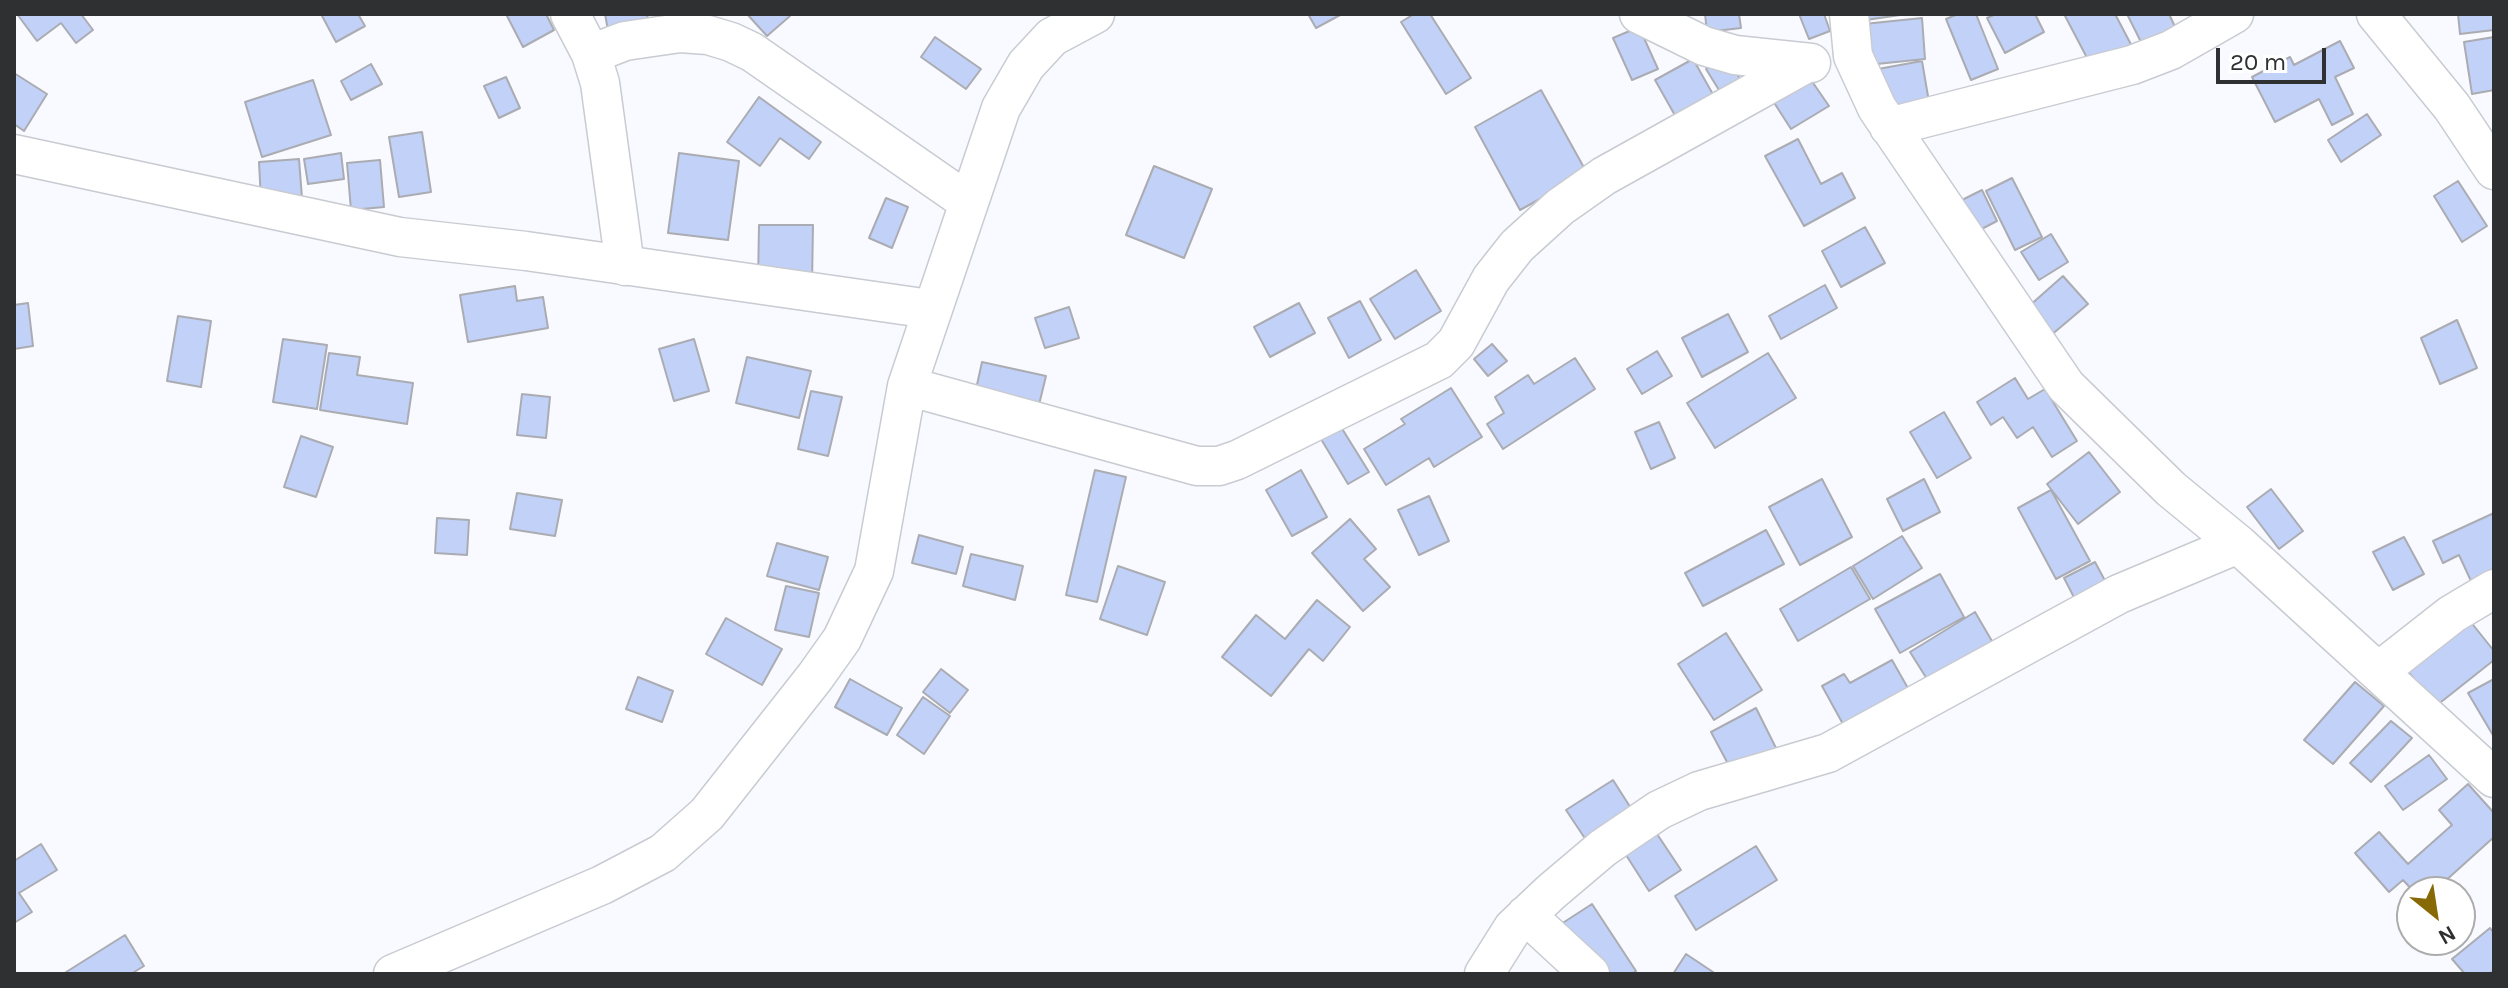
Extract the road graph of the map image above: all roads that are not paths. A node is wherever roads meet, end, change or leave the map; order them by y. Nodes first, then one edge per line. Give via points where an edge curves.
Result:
1 (570, 14) edge
2 (1095, 14) edge
3 (1639, 14) edge
4 (1849, 14) edge
5 (2234, 14) edge
6 (2376, 14) edge
7 (591, 54) junction
8 (1853, 56) junction
9 (1805, 64) junction
10 (1889, 127) junction
11 (14, 154) edge
12 (2494, 170) edge
13 (968, 202) junction
14 (625, 266) junction
15 (930, 309) junction
16 (907, 386) junction
17 (2238, 544) junction
18 (2494, 589) edge
19 (2378, 672) junction
20 (2494, 778) edge
21 (1526, 915) junction
22 (393, 974) edge
23 (1484, 974) edge
24 (1590, 974) edge

1 - 7 street
2 - 13 street via 1052,37 1026,65 1001,108
3 - 9 street via 1704,46
4 - 8 street
5 - 10 street via 2171,50 2132,65
6 - 12 street via 2452,107
7 - 13 street via 625,41 680,33 731,42
7 - 14 street via 600,83
8 - 9 street
8 - 10 street
9 - 16 street via 1604,176 1560,207 1517,246 1491,279 1456,343 1439,360 1237,460 1197,466
10 - 17 street via 2066,386 2160,479
11 - 14 street via 400,237
13 - 15 street
14 - 15 street
15 - 16 street
16 - 22 street via 874,571 855,612 815,677 707,814 663,853 602,885
17 - 19 street
17 - 21 street via 2119,594 1828,753 1699,791 1659,810 1603,848
18 - 19 street via 2452,614
19 - 20 street
21 - 23 street
21 - 24 street

